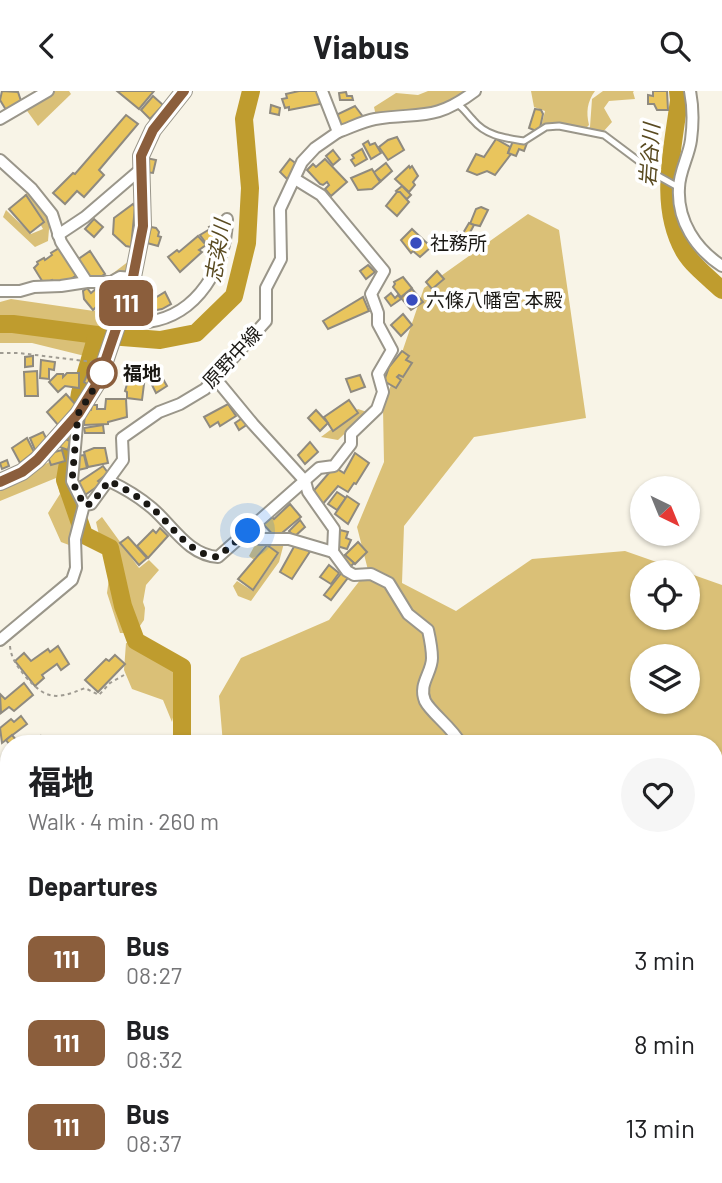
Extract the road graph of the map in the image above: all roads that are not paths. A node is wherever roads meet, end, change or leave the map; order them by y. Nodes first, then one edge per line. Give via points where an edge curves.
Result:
1 (48, 91) edge
2 (184, 91) edge
3 (322, 91) edge
4 (475, 91) edge
5 (690, 91) edge
6 (457, 104) junction
7 (0, 118) edge
8 (338, 132) junction
9 (0, 160) edge
10 (141, 169) junction
11 (295, 179) junction
12 (678, 187) junction
13 (227, 219) dead end
14 (58, 235) junction
15 (722, 266) edge
16 (133, 278) junction
17 (87, 282) junction
18 (0, 291) edge
19 (120, 321) junction
20 (215, 378) junction
21 (78, 414) junction
22 (109, 481) junction
23 (305, 481) junction
24 (0, 482) edge
25 (84, 506) junction
26 (248, 531) junction
27 (333, 552) junction
28 (3, 638) edge
29 (456, 735) edge

1 - 7 street
2 - 10 street via 146,140
3 - 8 street
4 - 6 street, 原野中線
5 - 12 street via 691,141
6 - 8 street, 原野中線 via 438,113 374,119
6 - 12 lane via 483,131 505,138 524,141 546,127 559,126 604,135
8 - 11 street, 原野中線 via 302,162
9 - 14 street via 32,189 51,214
10 - 14 street
10 - 16 street via 143,226
11 - 20 street, 原野中線 via 280,209 281,259 266,288 266,321
11 - 23 street via 321,195 384,271 371,294 378,324 392,351 378,374 383,392 377,409 351,434 351,444 334,466 319,468
12 - 15 street via 687,230
13 - 19 street via 224,251 200,294 163,318
14 - 17 street
16 - 17 street
16 - 19 street
17 - 18 street
19 - 21 street via 99,364 98,382
20 - 22 street, 原野中線 via 205,389 122,437 123,460
20 - 23 street
21 - 24 street via 29,467
21 - 25 street via 72,481
22 - 25 street, 原野中線 via 91,504
22 - 26 street via 152,508 187,544 209,557 218,557
23 - 26 street
23 - 27 street via 334,529
25 - 28 street via 75,539 72,580
26 - 27 street via 260,539 289,539
27 - 29 street via 354,575 371,574 389,583 408,614 428,630 432,659 423,684 425,701

